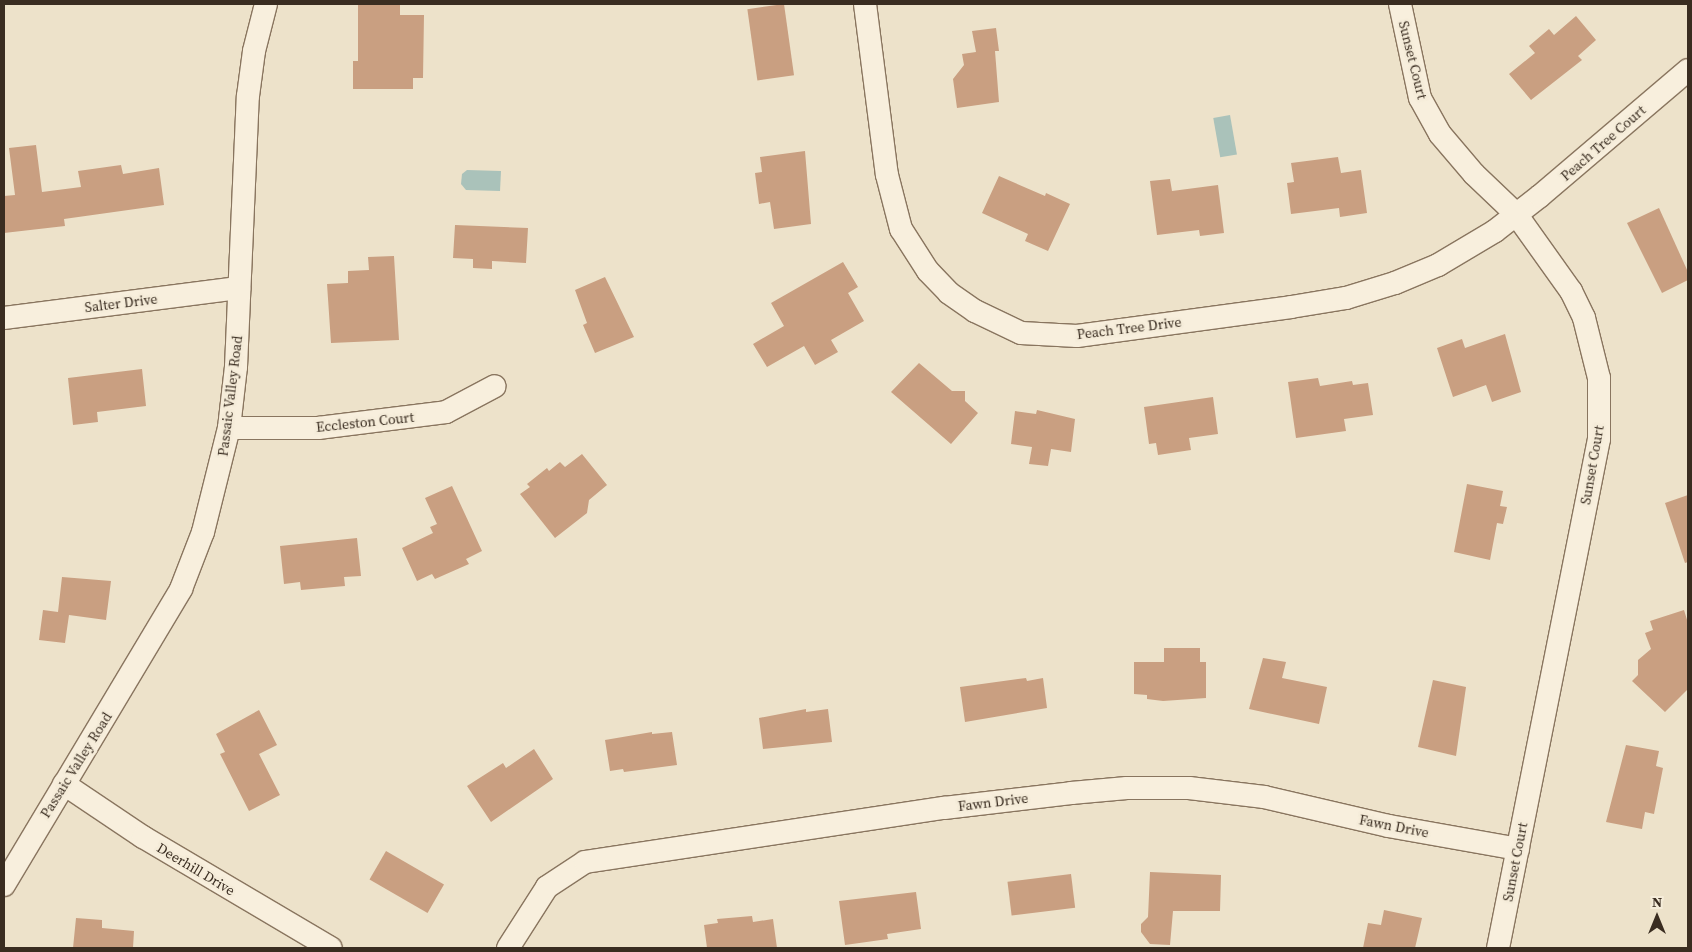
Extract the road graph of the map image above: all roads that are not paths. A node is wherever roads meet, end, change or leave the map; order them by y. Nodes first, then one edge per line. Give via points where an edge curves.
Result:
1 (266, 4) edge
2 (864, 4) edge
3 (1400, 4) edge
4 (1688, 70) edge
5 (1516, 214) junction
6 (239, 288) junction
7 (4, 318) edge
8 (495, 386) dead end
9 (229, 428) junction
10 (64, 784) junction
11 (1518, 849) junction
12 (4, 884) edge
13 (331, 948) edge
14 (508, 948) edge
15 (1498, 948) edge

1 - 6 street, Passaic Valley Road via 254,51 248,96
2 - 5 street, Peach Tree Drive via 887,175 900,229 928,271 950,293 975,310 1021,332 1077,336 1346,298 1438,265 1491,234
3 - 5 street, Sunset Court via 1420,98 1440,134 1474,174
4 - 5 street, Peach Tree Court
5 - 11 street, Sunset Court via 1546,252 1584,318 1598,370 1601,408 1599,439
6 - 7 street, Salter Drive
6 - 9 street, Passaic Valley Road via 236,367
8 - 9 street, Eccleston Court via 446,412 318,428
9 - 10 street, Passaic Valley Road via 204,532 181,589
10 - 12 street, Passaic Valley Road
10 - 13 street, Deerhill Drive via 143,837
11 - 14 street, Fawn Drive via 1389,826 1264,797 1189,788 1126,788 1071,793 944,808 585,862 548,887
11 - 15 street, Sunset Court

